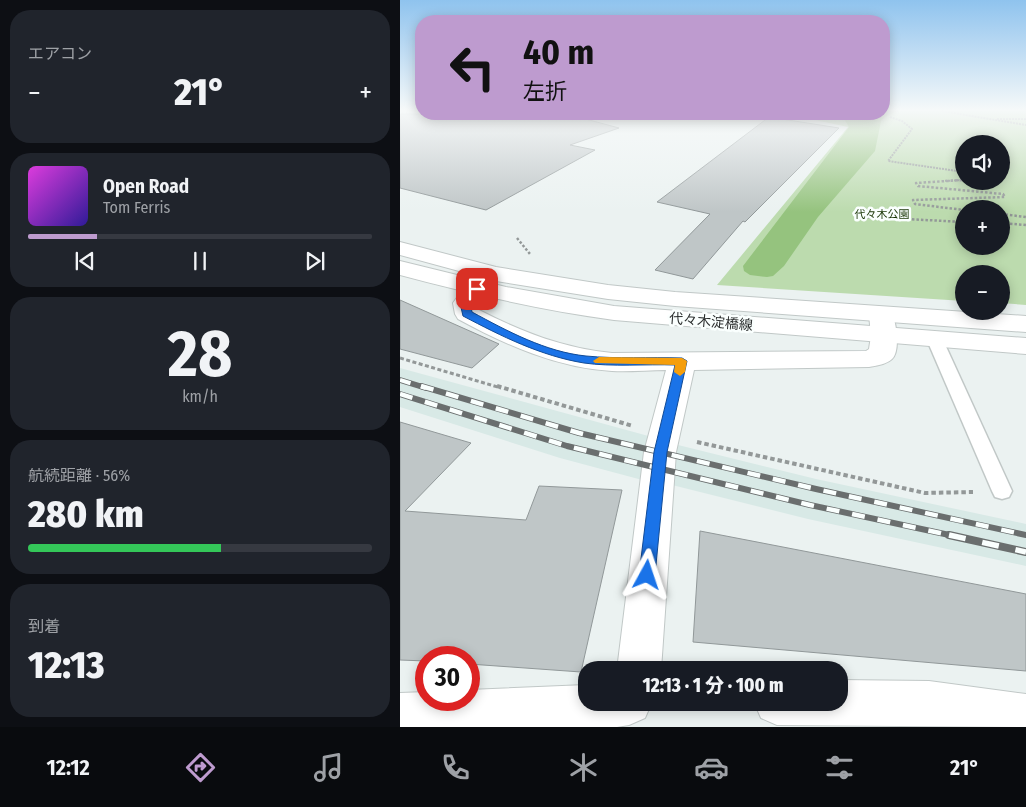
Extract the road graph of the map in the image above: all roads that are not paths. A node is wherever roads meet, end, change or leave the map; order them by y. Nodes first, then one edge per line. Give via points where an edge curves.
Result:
1 (400, 248) edge
2 (400, 268) edge
3 (477, 289) junction
4 (1026, 324) edge
5 (883, 325) junction
6 (935, 340) junction
7 (1026, 346) edge
8 (682, 361) junction
9 (1002, 491) road end
10 (640, 661) edge
11 (848, 703) edge
12 (578, 710) edge
13 (400, 716) edge
14 (1026, 716) edge

1 - 5 street, 代々木淀橋線 via 468,268 559,285
2 - 3 street, 代々木淀橋線
3 - 5 street, 代々木淀橋線 via 614,313
3 - 8 street via 465,303 467,314 538,347 586,360
4 - 5 street, 代々木淀橋線
5 - 6 street, 代々木淀橋線
5 - 8 street via 882,354 869,359
6 - 7 street, 代々木淀橋線
6 - 9 lane
8 - 10 street via 664,434 654,498
11 - 14 street via 929,704
12 - 13 street

